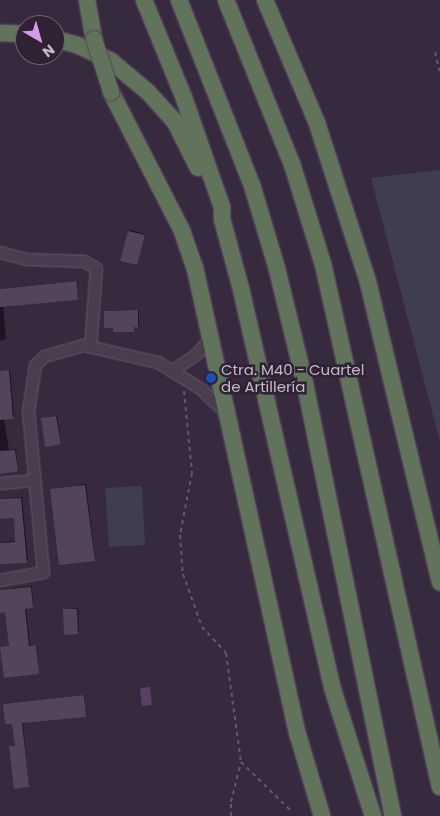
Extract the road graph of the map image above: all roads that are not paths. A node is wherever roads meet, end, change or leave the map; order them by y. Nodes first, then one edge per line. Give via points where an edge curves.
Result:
1 (87, 0) edge
2 (144, 0) edge
3 (179, 0) edge
4 (226, 0) edge
5 (265, 0) edge
6 (0, 33) edge
7 (15, 34) edge
8 (65, 42) edge
9 (222, 219) junction
10 (0, 252) edge
11 (210, 338) junction
12 (90, 347) junction
13 (171, 370) junction
14 (228, 415) junction
15 (34, 480) junction
16 (0, 483) edge
17 (0, 580) edge
18 (440, 583) edge
19 (440, 787) edge
20 (322, 816) edge
21 (373, 816) edge
22 (393, 816) edge

1 - 11 highway, bridge via 94,39 111,92 182,231 196,268
2 - 9 highway via 184,98 222,207
3 - 22 highway via 252,185 277,268 305,384
4 - 19 highway via 292,164 322,264
5 - 18 highway via 317,124 368,282
6 - 7 highway
8 - 9 highway via 111,61 148,92 175,122 191,151 212,210
9 - 21 highway via 244,298 333,690
10 - 12 lane via 27,259 84,261 96,268
11 - 13 lane via 196,354
11 - 14 highway
12 - 13 lane via 158,362
12 - 15 lane via 83,345 44,356 35,365 28,411
13 - 14 lane via 201,388
14 - 20 highway via 298,735
15 - 16 lane
15 - 17 lane via 43,572

